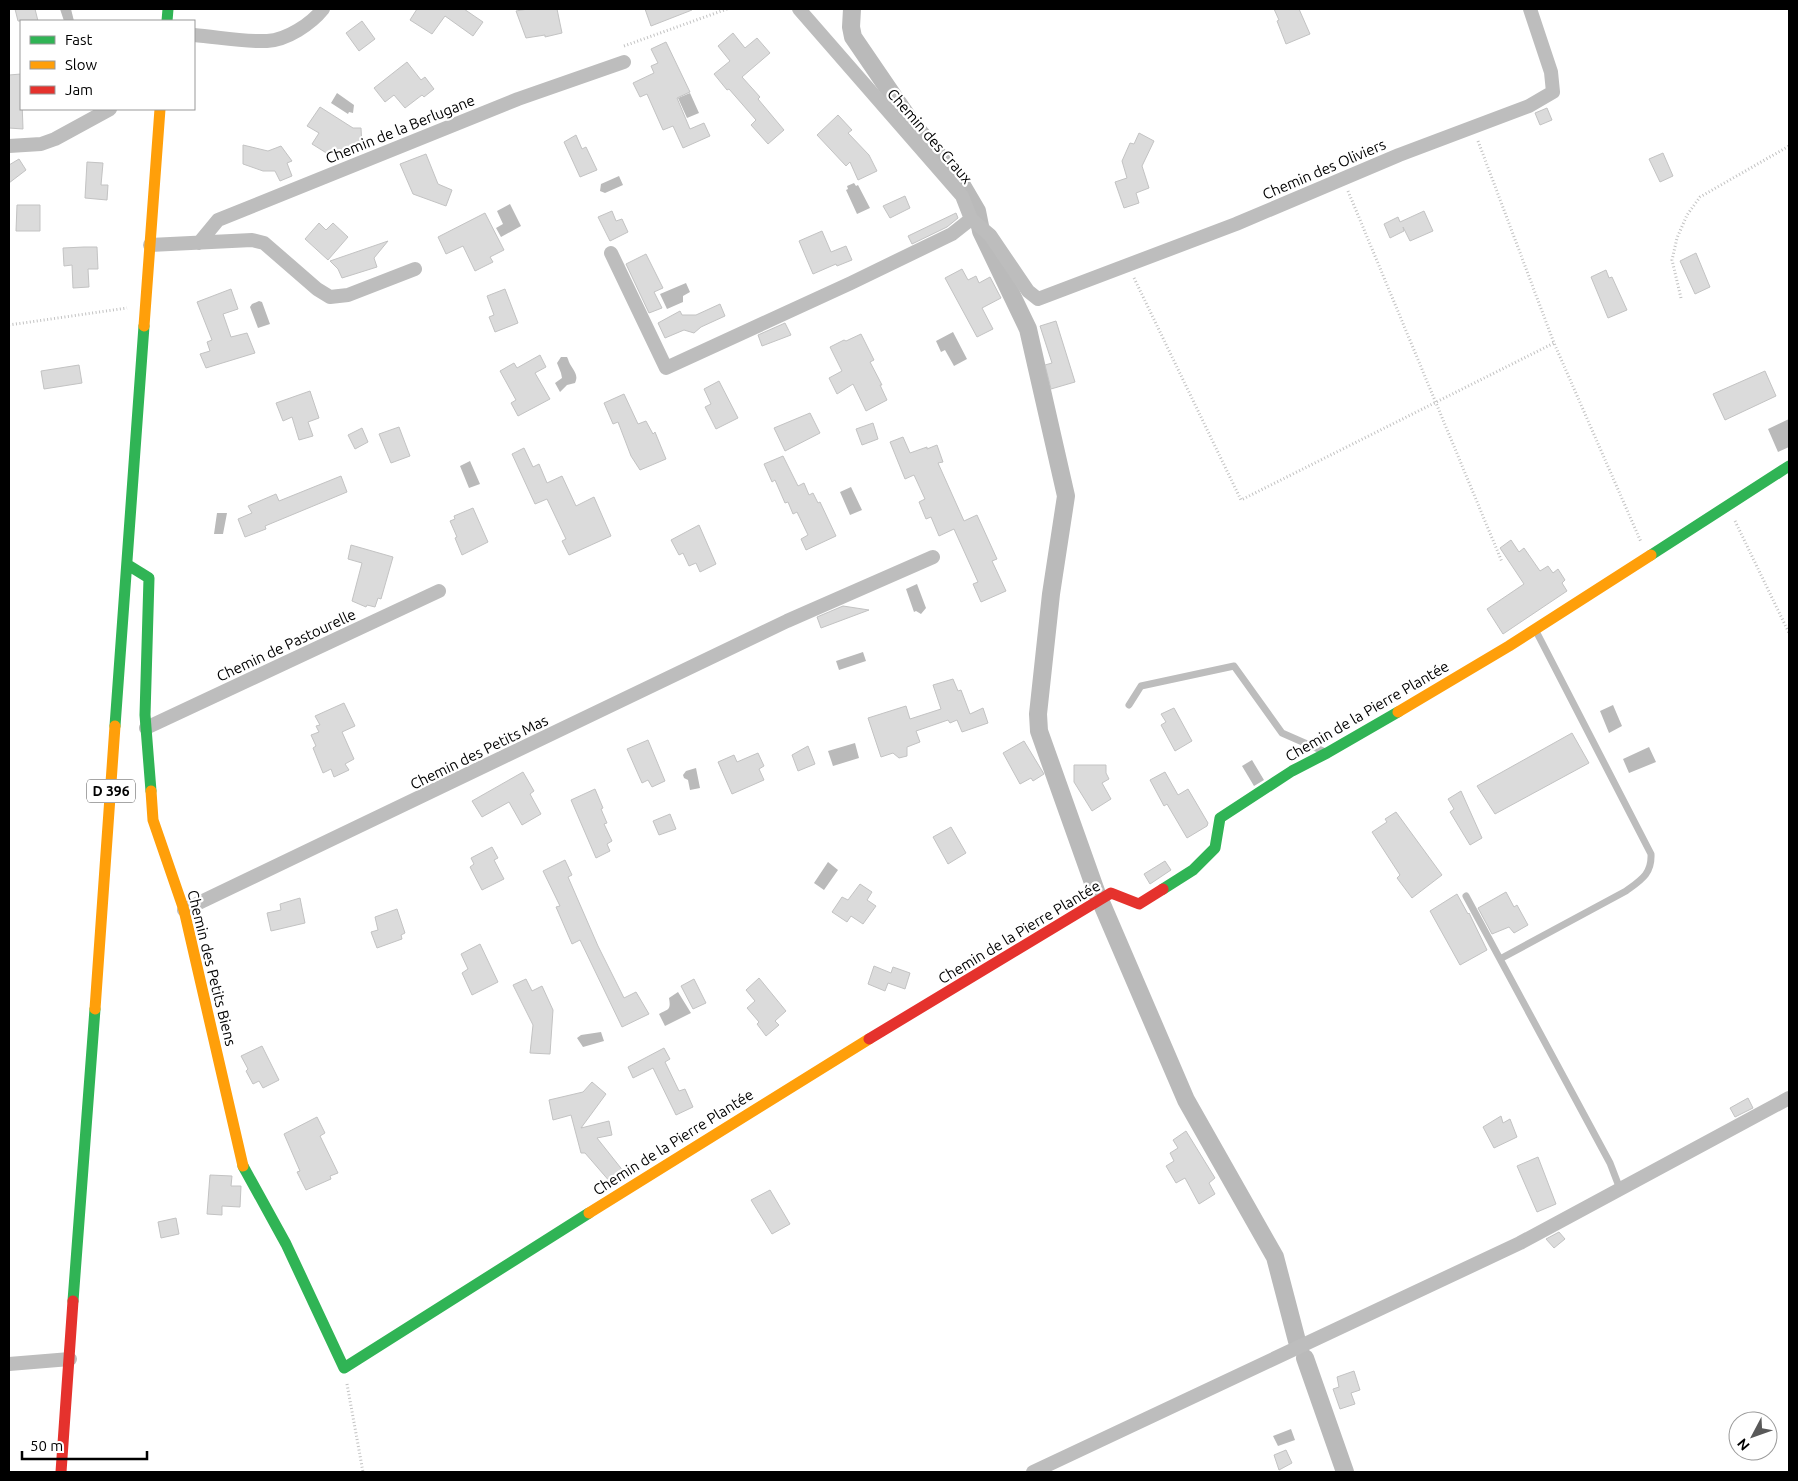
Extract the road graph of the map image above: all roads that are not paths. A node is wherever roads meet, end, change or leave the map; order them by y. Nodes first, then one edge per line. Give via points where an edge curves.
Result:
1 (323, 9) edge
2 (799, 9) edge
3 (1530, 9) edge
4 (195, 35) edge
5 (622, 55) road end
6 (108, 110) edge
7 (160, 110) edge
8 (9, 146) edge
9 (971, 219) junction
10 (199, 243) junction
11 (150, 245) junction
12 (612, 253) dead end
13 (415, 269) dead end
14 (1028, 291) joint
15 (1789, 466) edge
16 (934, 557) dead end
17 (128, 565) junction
18 (439, 591) dead end
19 (1535, 629) junction
20 (1129, 705) dead end
21 (146, 728) junction
22 (1327, 753) junction
23 (1466, 896) dead end
24 (184, 910) junction
25 (1500, 959) junction
26 (1789, 1098) edge
27 (1620, 1189) junction
28 (70, 1359) junction
29 (9, 1364) edge
30 (344, 1368) joint
31 (61, 1472) edge
32 (1033, 1472) edge

1 - 4 street via 315,19 294,33 269,41
2 - 9 street, Chemin des Craux via 962,196
3 - 14 street, Chemin des Oliviers via 1551,72 1553,92 1529,106 1399,155 1236,224 1038,299
5 - 10 street, Chemin de la Berlugane via 218,220
6 - 8 street via 55,140
7 - 11 street, D 396
9 - 12 street via 952,234 852,284 666,368
9 - 14 street, Chemin des Craux via 990,235
10 - 11 street
10 - 13 street via 252,240 264,243 316,289 330,297 348,295
11 - 17 street, D 396
15 - 19 street, Chemin de la Pierre Plantée
16 - 24 street, Chemin des Petits Mas via 787,621
17 - 21 street, Chemin des Petits Biens via 149,578
17 - 28 street, D 396
18 - 21 street, Chemin de Pastourelle
19 - 22 street, Chemin de la Pierre Plantée
19 - 25 lane via 1651,854 1651,862 1645,876 1626,892
20 - 22 lane via 1141,686 1234,666 1282,733
21 - 24 street, Chemin des Petits Biens via 153,820
22 - 30 street, Chemin de la Pierre Plantée via 1220,818 1215,848 1193,870 1139,904 1111,893 773,1098
23 - 25 lane
24 - 30 street, Chemin des Petits Biens via 241,1162 286,1244
25 - 27 lane via 1610,1163
26 - 27 street
27 - 32 street via 1520,1243
28 - 29 street
28 - 31 street, D 396

